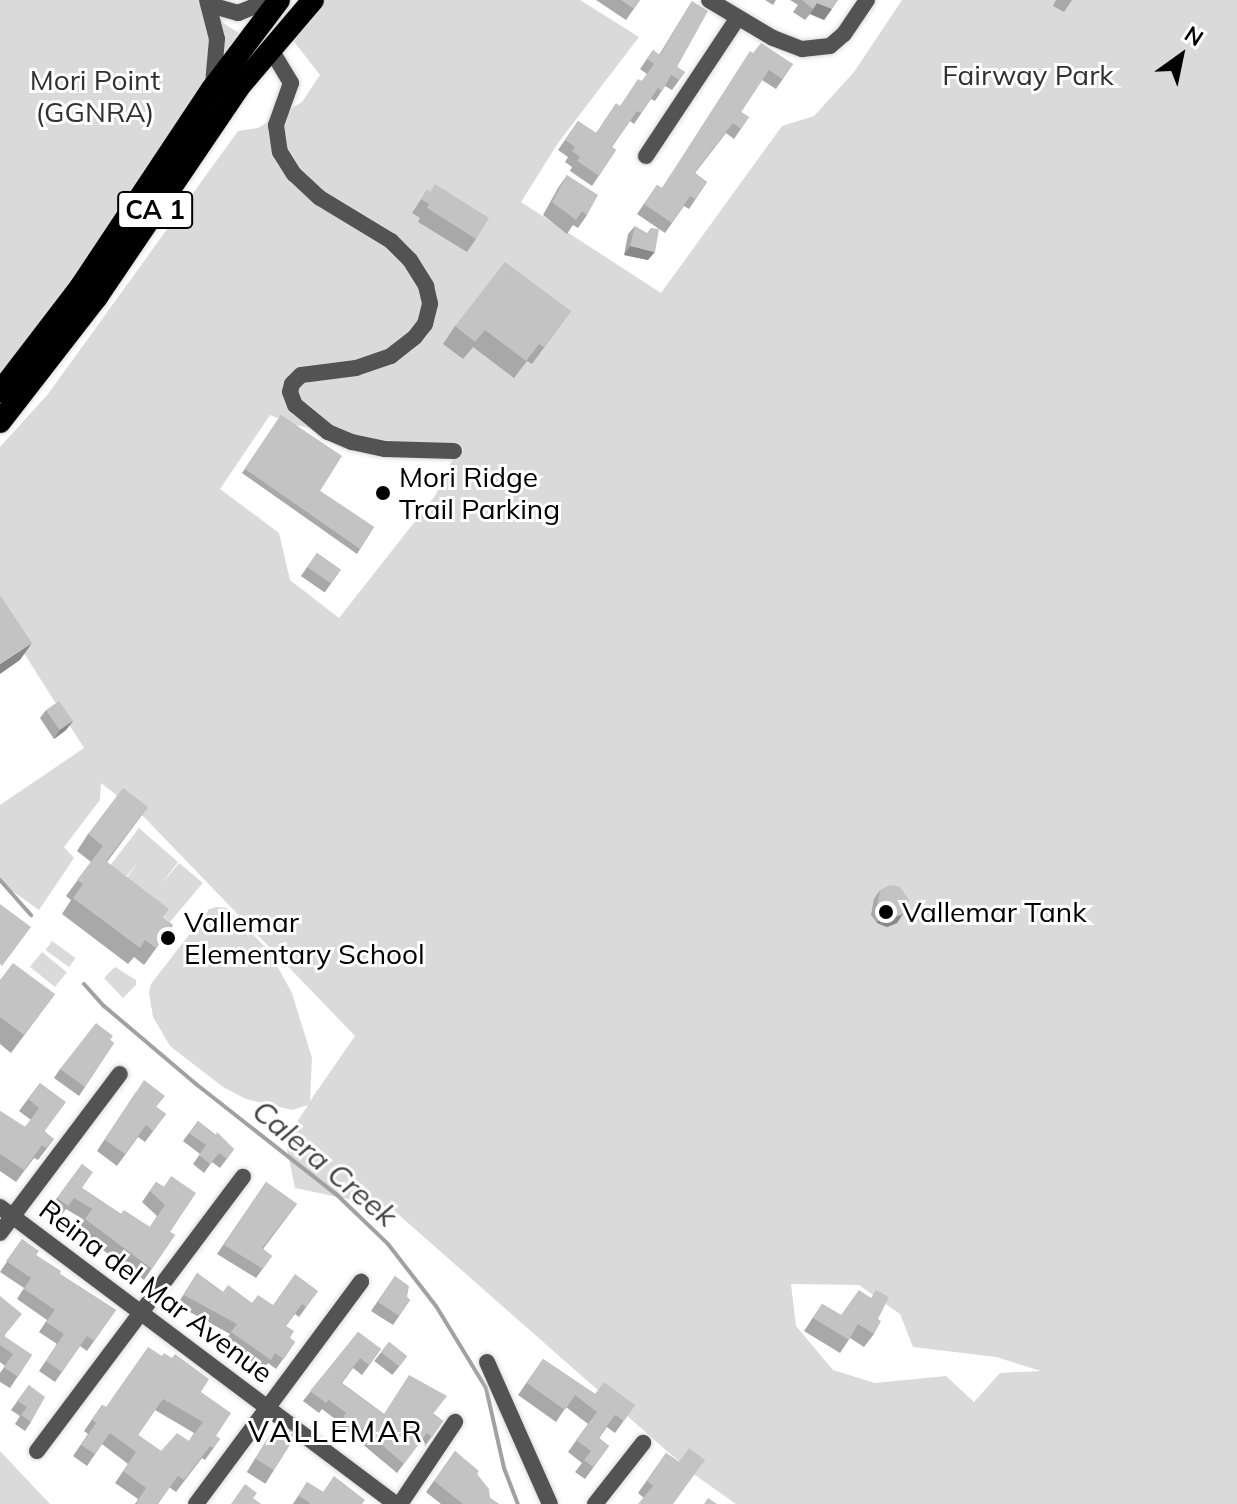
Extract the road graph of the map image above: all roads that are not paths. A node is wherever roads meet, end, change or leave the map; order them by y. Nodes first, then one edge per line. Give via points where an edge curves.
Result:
1 (209, 0) edge
2 (270, 0) edge
3 (279, 0) edge
4 (313, 0) edge
5 (709, 0) edge
6 (867, 0) edge
7 (737, 19) junction
8 (270, 48) junction
9 (212, 89) junction
10 (646, 156) dead end
11 (0, 392) edge
12 (0, 422) edge
13 (454, 451) dead end
14 (120, 1074) dead end
15 (243, 1177) dead end
16 (6, 1212) edge
17 (0, 1233) edge
18 (361, 1282) dead end
19 (142, 1313) junction
20 (487, 1362) dead end
21 (267, 1408) junction
22 (455, 1422) dead end
23 (643, 1443) dead end
24 (37, 1451) dead end
25 (196, 1504) edge
26 (397, 1504) edge
27 (550, 1504) edge
28 (595, 1504) edge

1 - 2 street via 238,13
1 - 9 street via 217,39
3 - 9 highway, CA 1
4 - 8 highway, CA 1
5 - 7 street
6 - 7 street via 830,46 802,49
7 - 10 street
8 - 12 highway, CA 1 via 57,352
8 - 13 street via 291,83 276,125 280,152 320,198 391,241 410,260 430,304 425,324 391,356 356,368 301,375 290,392 295,405 328,432 352,442 385,449
9 - 11 highway, CA 1 via 81,286
14 - 16 street
15 - 19 street
16 - 17 street
16 - 19 street, Reina del Mar Avenue
18 - 21 street
19 - 21 street, Reina del Mar Avenue
19 - 24 street
20 - 27 street
21 - 25 street
21 - 26 street, Reina del Mar Avenue
22 - 26 street
23 - 28 street

